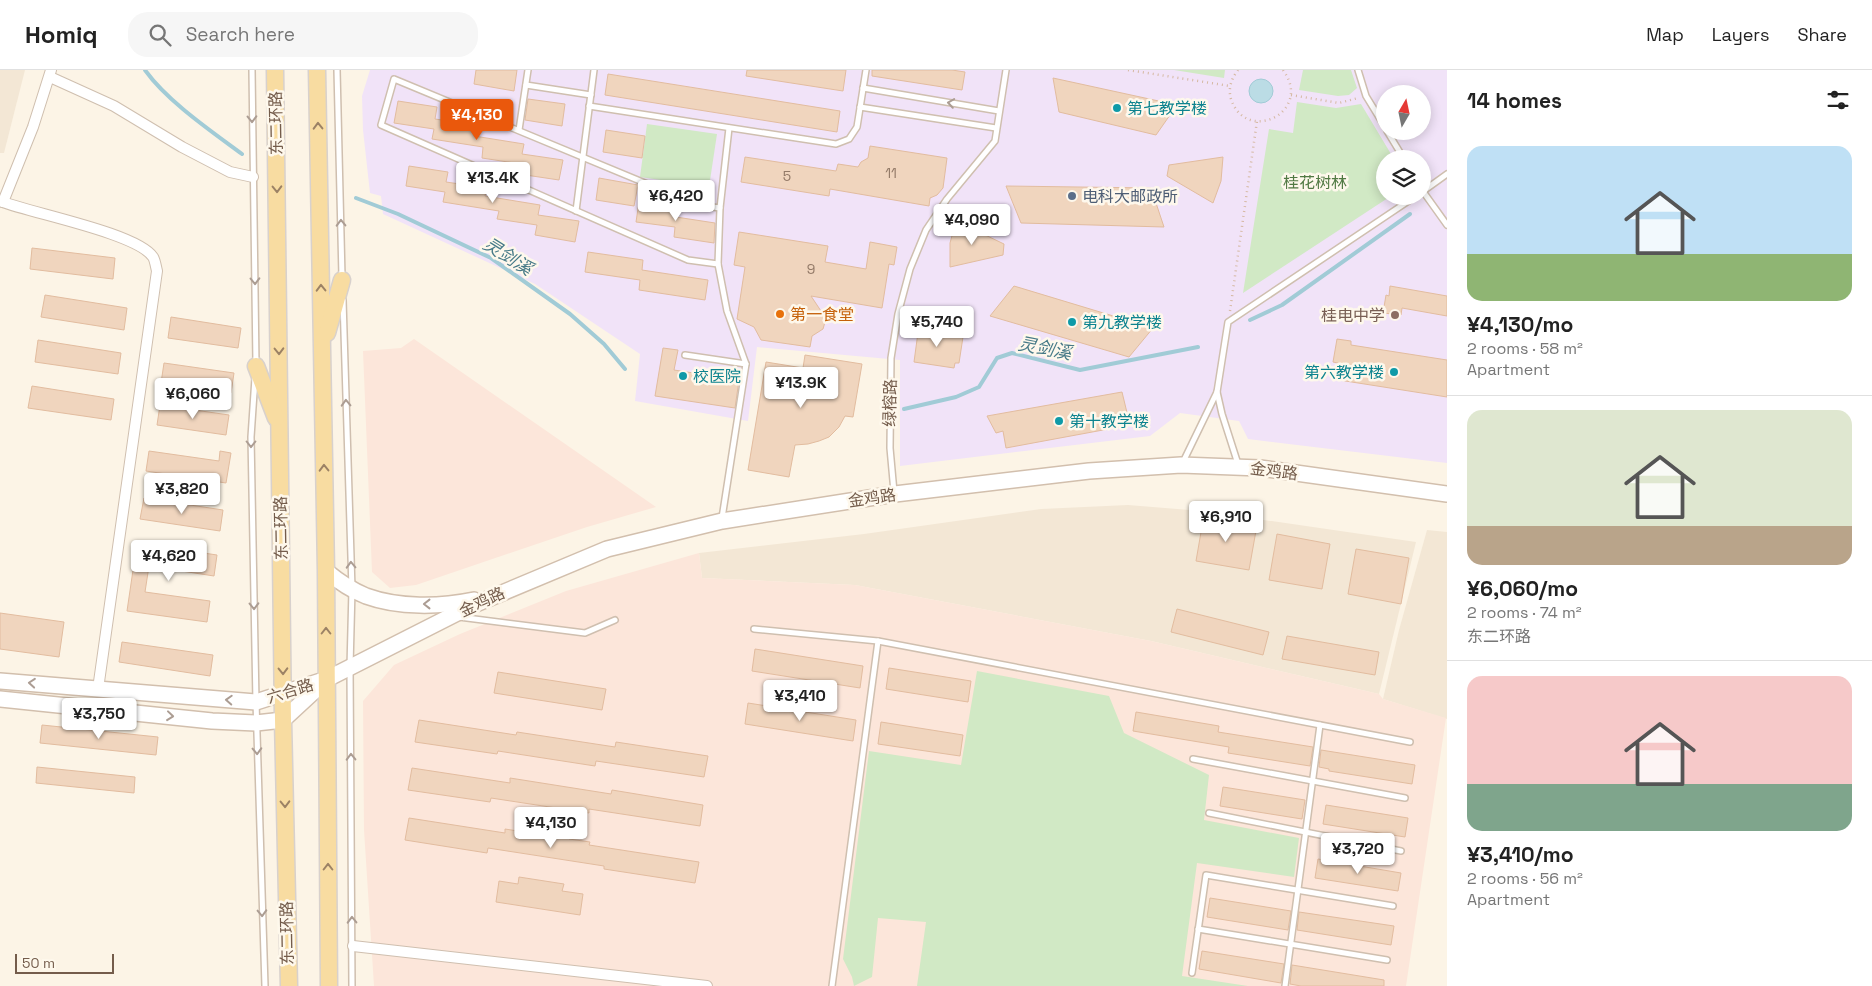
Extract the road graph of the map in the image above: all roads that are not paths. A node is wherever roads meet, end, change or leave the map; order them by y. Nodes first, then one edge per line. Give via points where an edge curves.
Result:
1 (252, 70) edge
2 (275, 70) edge
3 (317, 70) edge
4 (337, 70) edge
5 (528, 70) edge
6 (594, 70) edge
7 (866, 70) edge
8 (1006, 70) edge
9 (1358, 70) edge
10 (51, 74) edge
11 (526, 85) junction
12 (863, 88) junction
13 (591, 95) junction
14 (589, 106) junction
15 (860, 107) junction
16 (999, 111) junction
17 (1376, 112) edge
18 (729, 128) junction
19 (996, 128) junction
20 (519, 130) junction
21 (583, 157) junction
22 (1447, 174) edge
23 (253, 177) junction
24 (1431, 185) edge
25 (2, 202) edge
26 (1431, 202) edge
27 (1403, 205) edge
28 (720, 208) junction
29 (576, 211) junction
30 (1447, 225) edge
31 (718, 264) junction
32 (342, 280) junction
33 (322, 350) junction
34 (685, 355) dead end
35 (746, 364) junction
36 (256, 366) junction
37 (1217, 392) junction
38 (280, 429) junction
39 (1182, 465) junction
40 (1239, 467) junction
41 (895, 494) junction
42 (1447, 494) edge
43 (722, 521) junction
44 (326, 571) junction
45 (352, 589) junction
46 (492, 597) junction
47 (451, 616) junction
48 (615, 620) dead end
49 (754, 629) dead end
50 (878, 641) junction
51 (350, 666) junction
52 (0, 680) edge
53 (326, 680) junction
54 (98, 689) junction
55 (283, 694) junction
56 (0, 699) edge
57 (256, 702) junction
58 (283, 720) junction
59 (256, 723) junction
60 (1320, 725) junction
61 (1410, 742) dead end
62 (1193, 760) dead end
63 (1312, 781) junction
64 (1405, 798) dead end
65 (1209, 814) dead end
66 (1306, 832) junction
67 (1401, 851) dead end
68 (1298, 890) junction
69 (1393, 906) dead end
70 (1198, 929) junction
71 (1291, 944) junction
72 (352, 946) junction
73 (1387, 960) dead end
74 (1192, 973) dead end
75 (265, 986) edge
76 (289, 986) edge
77 (329, 986) edge
78 (352, 986) edge
79 (707, 986) edge
80 (832, 986) edge
81 (1285, 986) edge

1 -> 23 lane
2 -> 38 main road, 东二环路
33 -> 3 main road
32 -> 4 lane
5 - 11 lane
6 - 13 lane
7 - 12 lane
8 - 16 lane, 绿榕路
9 - 17 lane via 1366,96
10 - 23 street via 230,172
10 - 25 street
11 - 13 lane
11 - 20 lane
12 - 15 lane
16 -> 12 lane
13 - 14 lane
14 - 18 lane
14 - 21 lane
15 - 18 lane via 857,127 849,139 836,144
15 - 19 lane
16 - 19 lane, 绿榕路
18 - 28 lane
19 - 41 lane, 绿榕路 via 995,141 926,230 910,269 891,358 890,448
20 - 21 lane
20 - 29 lane via 394,79 381,125
21 - 28 lane via 698,205
21 - 29 lane
22 - 24 lane
23 -> 36 lane
25 - 54 street via 84,225 135,244 153,256 157,272
26 - 30 lane
27 - 37 lane via 1228,322
28 - 31 lane
29 - 31 lane via 688,260
31 - 35 lane via 727,311
32 - 33 main road
45 -> 32 lane
44 -> 33 main road
34 - 35 lane
35 - 43 lane
36 - 38 main road
36 -> 57 lane via 251,437
37 - 39 lane
37 - 40 lane
38 -> 55 main road, 东二环路
39 - 40 main road, 金鸡路
39 - 41 main road, 金鸡路 via 1089,471
40 - 42 main road, 金鸡路
41 - 43 main road, 金鸡路
43 - 46 main road, 金鸡路 via 607,549
44 - 45 main road
53 -> 44 main road
46 -> 45 main road via 460,603 411,604 379,600
45 - 51 lane
46 - 47 main road, 金鸡路
47 - 48 lane via 585,633
47 - 51 main road, 金鸡路
49 - 50 lane
50 - 60 lane
50 - 80 lane
51 - 53 main road, 金鸡路
72 -> 51 lane
54 -> 52 main road, 六合路
53 - 55 main road, 六合路
53 - 58 main road, 六合路
77 -> 53 main road
57 -> 54 main road, 六合路
55 - 57 main road, 六合路
55 - 58 main road, 东二环路
56 -> 59 main road, 六合路
57 - 59 lane
58 - 59 main road, 六合路
58 -> 76 main road, 东二环路
59 -> 75 lane
60 - 61 lane
60 - 63 lane
62 - 63 lane
63 - 64 lane
63 - 66 lane
65 - 66 lane
66 - 67 lane
66 - 68 lane
68 - 69 lane
68 - 70 lane via 1206,875
68 - 71 lane
70 - 71 lane
70 - 74 lane
71 - 73 lane
71 - 81 lane
72 - 78 lane
72 - 79 street

